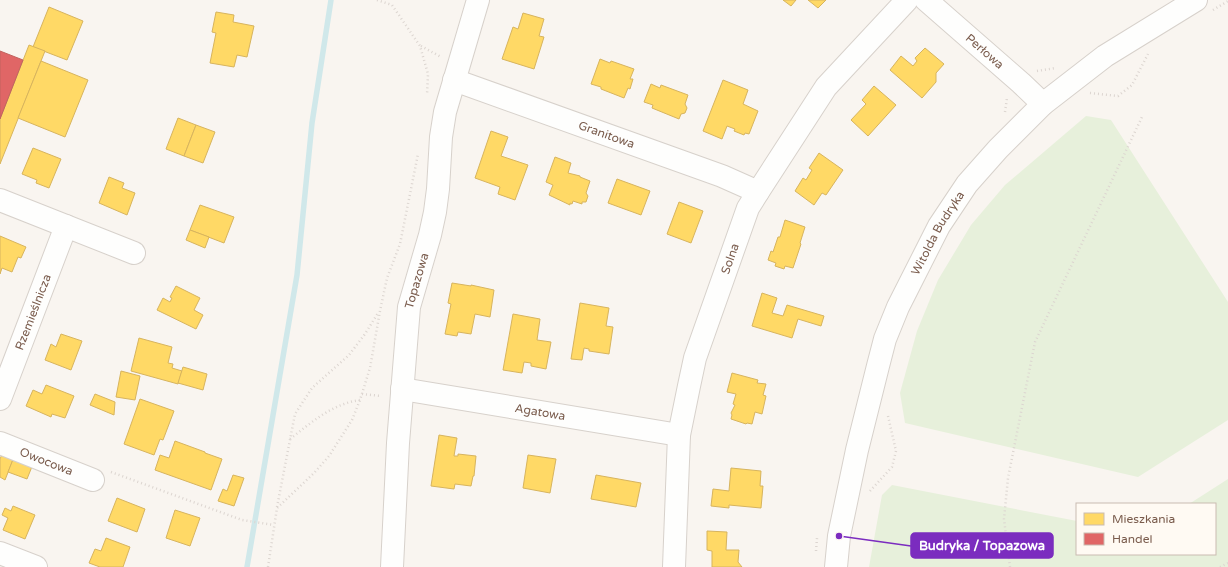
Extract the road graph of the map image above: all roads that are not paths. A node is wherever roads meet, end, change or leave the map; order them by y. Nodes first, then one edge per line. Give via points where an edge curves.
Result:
1 (478, 0) edge
2 (907, 0) edge
3 (926, 0) edge
4 (1196, 0) edge
5 (454, 80) junction
6 (1042, 104) junction
7 (758, 192) junction
8 (0, 200) edge
9 (66, 226) junction
10 (134, 253) dead end
11 (402, 389) junction
12 (0, 398) edge
13 (679, 435) junction
14 (0, 442) edge
15 (93, 480) road end
16 (0, 553) edge
17 (36, 567) edge
18 (392, 567) edge
19 (674, 567) edge
20 (836, 567) edge

1 - 5 street, Topazowa
2 - 7 street, Solna via 826,87
3 - 6 street, Perłowa
4 - 6 street, Witolda Budryka via 1105,56
5 - 7 street, Granitowa via 722,176
5 - 11 street, Topazowa via 444,112 435,212 409,307
6 - 20 street, Witolda Budryka via 968,184 939,226 898,307 885,339 863,427 839,536
7 - 13 street, Solna via 748,208 695,358
8 - 9 street
9 - 10 street
9 - 12 street, Rzemieślnicza
11 - 13 street, Agatowa
11 - 18 street, Topazowa
13 - 19 street, Solna
14 - 15 street, Owocowa
16 - 17 street

